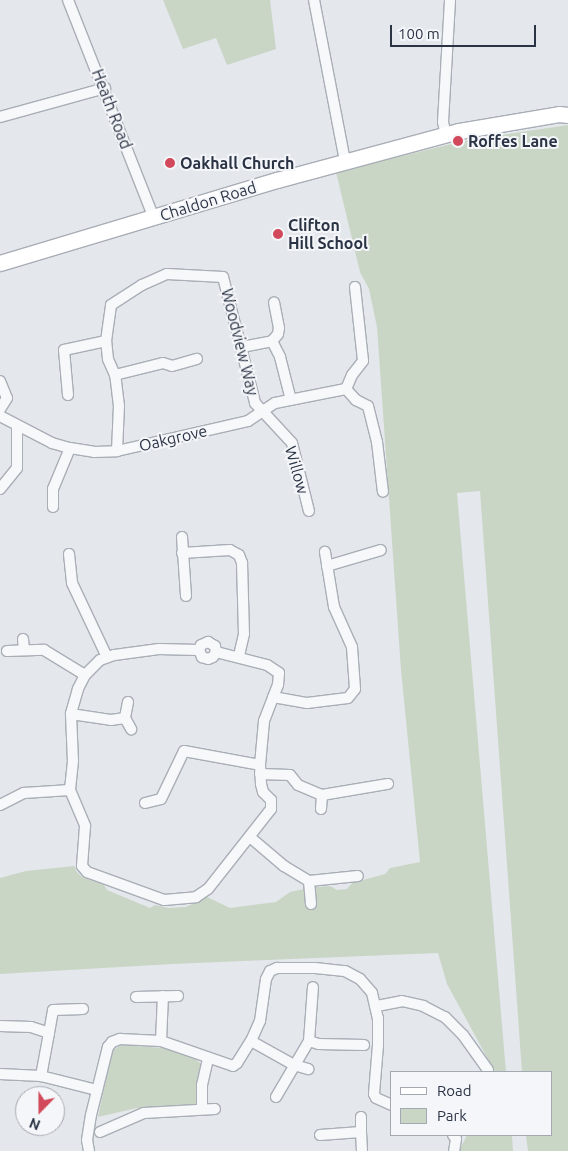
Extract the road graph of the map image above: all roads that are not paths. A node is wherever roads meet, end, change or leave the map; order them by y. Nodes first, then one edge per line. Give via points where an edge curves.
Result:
1 (68, 0) edge
2 (314, 0) edge
3 (450, 0) edge
4 (105, 88) junction
5 (568, 115) edge
6 (0, 117) edge
7 (446, 135) junction
8 (345, 161) junction
9 (154, 218) junction
10 (0, 263) edge
11 (355, 286) dead end
12 (274, 302) dead end
13 (106, 341) junction
14 (272, 341) junction
15 (242, 347) junction
16 (197, 359) dead end
17 (115, 374) junction
18 (0, 381) edge
19 (346, 390) junction
20 (68, 395) dead end
21 (291, 400) junction
22 (0, 409) edge
23 (262, 410) junction
24 (0, 416) edge
25 (17, 426) junction
26 (70, 448) junction
27 (116, 451) junction
28 (2, 482) edge
29 (384, 492) dead end
30 (53, 507) dead end
31 (309, 510) dead end
32 (182, 537) dead end
33 (381, 550) dead end
34 (325, 552) dead end
35 (182, 553) junction
36 (69, 554) dead end
37 (327, 566) junction
38 (186, 596) dead end
39 (23, 639) dead end
40 (24, 650) junction
41 (7, 651) dead end
42 (239, 656) junction
43 (106, 657) junction
44 (85, 674) junction
45 (273, 697) junction
46 (128, 702) dead end
47 (71, 714) junction
48 (125, 718) junction
49 (131, 729) dead end
50 (260, 770) junction
51 (388, 784) dead end
52 (70, 790) junction
53 (322, 795) junction
54 (145, 803) dead end
55 (0, 805) edge
56 (321, 809) dead end
57 (251, 838) junction
58 (358, 876) dead end
59 (310, 881) junction
60 (311, 904) dead end
61 (313, 987) dead end
62 (163, 996) junction
63 (178, 996) dead end
64 (136, 998) dead end
65 (377, 1006) junction
66 (84, 1009) dead end
67 (0, 1026) edge
68 (48, 1033) junction
69 (161, 1041) junction
70 (251, 1041) junction
71 (309, 1041) junction
72 (364, 1045) dead end
73 (208, 1058) junction
74 (294, 1066) junction
75 (308, 1069) dead end
76 (488, 1070) dead end
77 (0, 1074) edge
78 (41, 1076) junction
79 (97, 1090) junction
80 (276, 1097) dead end
81 (390, 1104) edge
82 (202, 1109) junction
83 (215, 1109) dead end
84 (361, 1117) dead end
85 (100, 1132) dead end
86 (361, 1132) junction
87 (320, 1135) dead end
88 (456, 1136) edge
89 (89, 1151) edge
90 (362, 1151) edge
91 (454, 1151) edge

1 - 4 street, Heath Road
2 - 8 street
3 - 7 street via 443,122
4 - 6 street
4 - 9 street, Heath Road
5 - 7 main road, Chaldon Road
7 - 8 main road, Chaldon Road
8 - 9 main road, Chaldon Road
9 - 10 main road, Chaldon Road
11 - 19 street via 363,361
12 - 14 street via 279,328
13 - 15 street, Woodview Way via 111,305 166,274 223,277
13 - 17 street, Woodview Way via 108,359
13 - 20 street via 64,350
14 - 15 street
14 - 21 street via 280,357
15 - 23 street, Woodview Way via 255,403
16 - 17 street
17 - 27 street, Woodview Way via 120,406
18 - 22 street via 7,398
19 - 21 street, Oakgrove
19 - 29 street via 368,406
21 - 23 street, Oakgrove
23 - 27 street, Oakgrove via 248,421
23 - 31 street, Willow via 292,443
24 - 25 street, Oakgrove
25 - 26 street, Oakgrove
25 - 28 street via 17,468
26 - 27 street, Oakgrove
26 - 30 street via 53,489
32 - 35 street
33 - 37 street
34 - 37 street
35 - 38 street
35 - 42 street via 230,550 239,555 244,634
36 - 43 street via 72,583
37 - 45 street via 334,607 352,646 355,689 348,698 307,703
39 - 40 street
40 - 41 street
40 - 44 street via 52,653
42 - 43 street via 216,652 208,659 202,657 199,650 159,649
42 - 45 street via 267,665 279,673
43 - 44 street
44 - 47 street
45 - 50 street via 264,721
46 - 48 street
47 - 48 street via 111,720
47 - 52 street via 73,761
48 - 49 street
50 - 53 street via 290,775 298,785
50 - 54 street via 184,752 161,799
50 - 57 street via 263,792 271,800 271,810
51 - 53 street
52 - 55 street via 24,793
52 - 57 street via 85,826 82,866 87,872 164,900 196,897 208,889
53 - 56 street
57 - 59 street via 284,866
58 - 59 street
59 - 60 street
61 - 71 street
62 - 63 street
62 - 64 street
62 - 69 street
65 - 70 street via 372,993 360,979 345,971 278,968 270,971 266,979 260,1021
65 - 76 street via 402,1001 423,1006 445,1017 463,1035
65 - 81 street via 374,1094
66 - 68 street via 53,1010
67 - 68 street via 31,1027
68 - 78 street
69 - 73 street
69 - 79 street via 120,1039 112,1042
70 - 73 street via 233,1066
70 - 74 street
71 - 72 street
71 - 74 street
73 - 82 street via 202,1085
74 - 75 street
74 - 80 street
77 - 78 street
78 - 79 street
79 - 89 street via 87,1140
82 - 83 street
82 - 85 street via 144,1113
84 - 86 street
86 - 87 street
86 - 90 street
88 - 91 street

